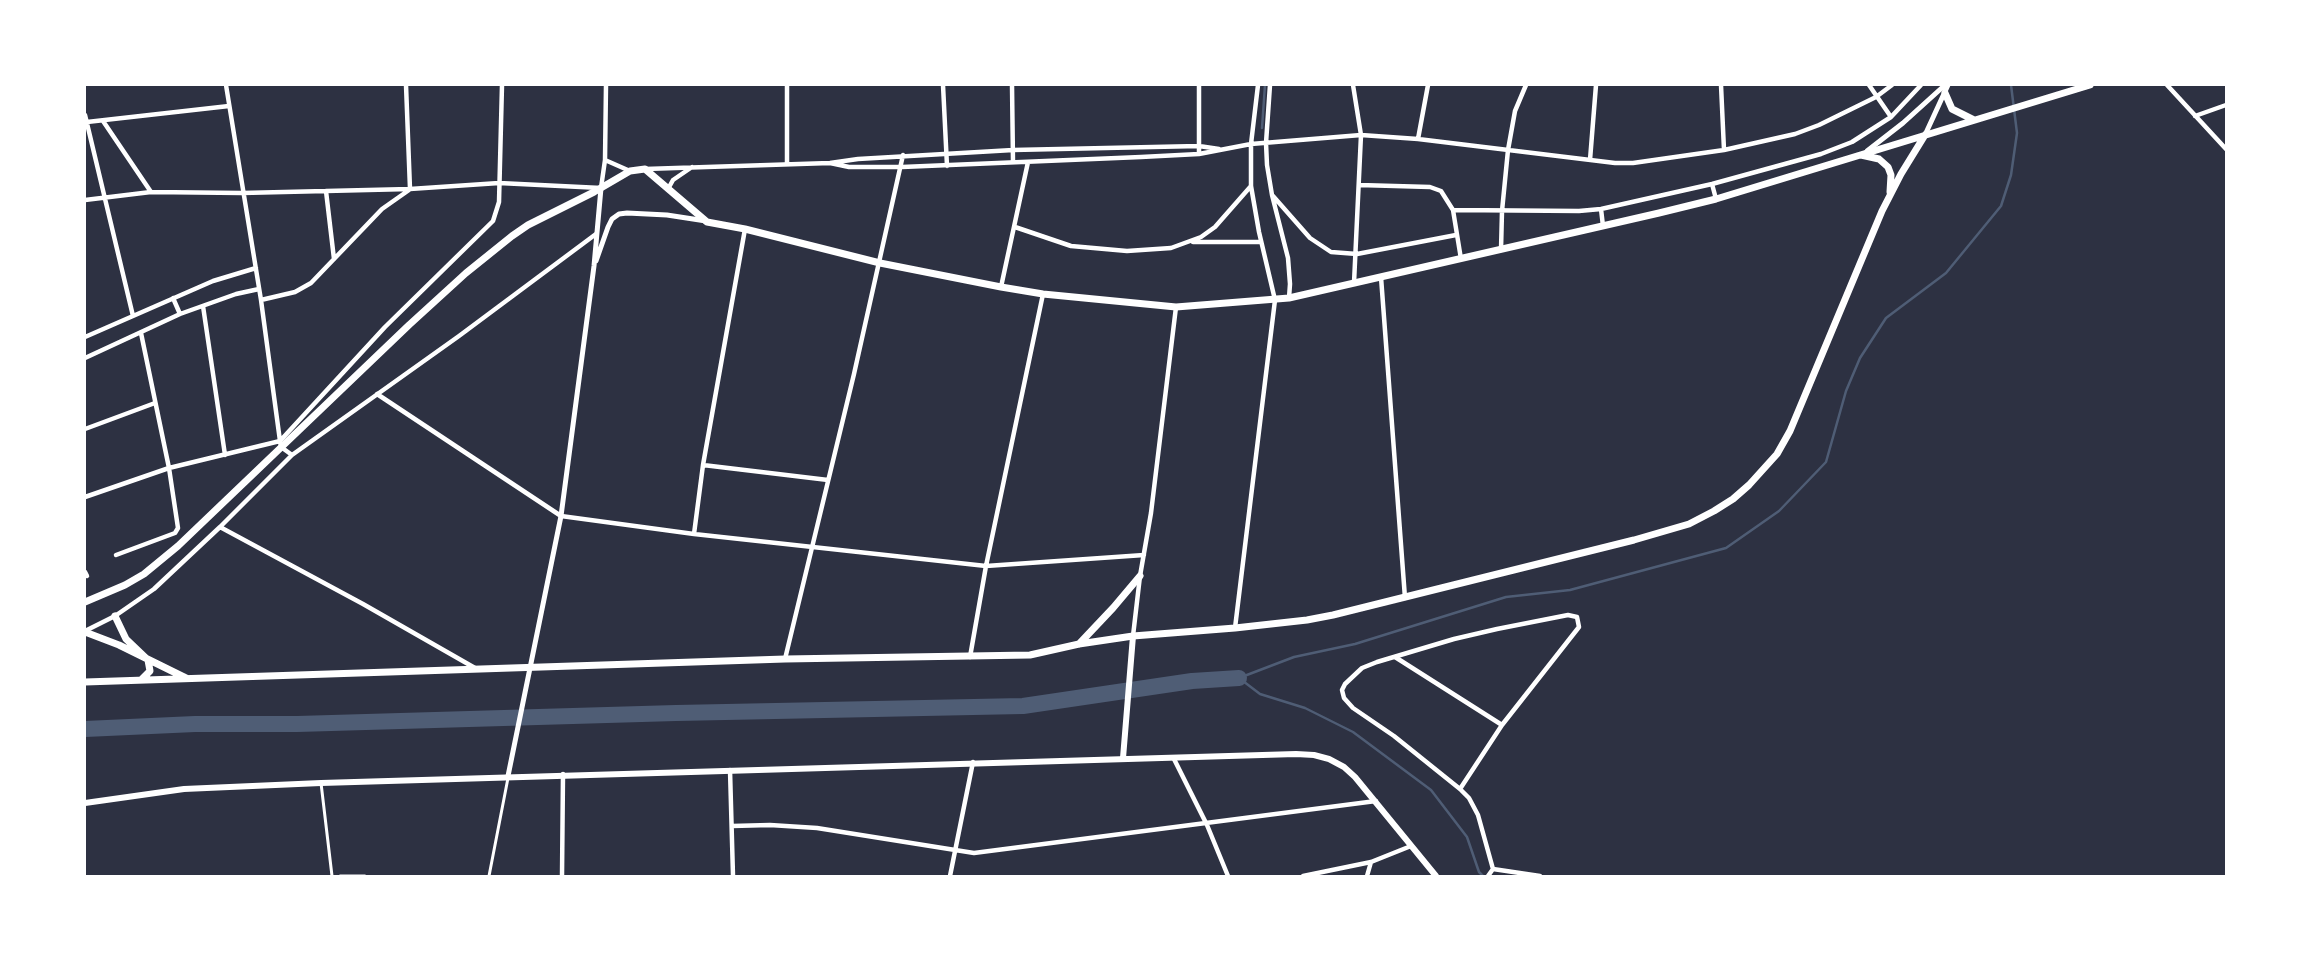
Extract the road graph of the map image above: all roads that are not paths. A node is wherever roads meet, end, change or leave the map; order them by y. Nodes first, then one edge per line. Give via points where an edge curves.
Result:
1 (226, 85) edge
2 (406, 85) edge
3 (502, 85) edge
4 (606, 85) edge
5 (787, 85) edge
6 (943, 85) edge
7 (1012, 85) edge
8 (1199, 85) edge
9 (1258, 85) edge
10 (1270, 85) edge
11 (1353, 85) edge
12 (1428, 85) edge
13 (1526, 85) edge
14 (1596, 85) edge
15 (1721, 85) edge
16 (1869, 85) edge
17 (1892, 85) edge
18 (1921, 85) edge
19 (2090, 85) edge
20 (2167, 85) edge
21 (1946, 88) edge
22 (1876, 97) junction
23 (2226, 105) edge
24 (229, 106) junction
25 (85, 115) edge
26 (2195, 116) junction
27 (1891, 117) junction
28 (103, 120) junction
29 (1974, 120) junction
30 (87, 122) junction
31 (1361, 135) junction
32 (1925, 135) junction
33 (1418, 139) junction
34 (1266, 143) junction
35 (1251, 144) junction
36 (1200, 146) junction
37 (1141, 148) junction
38 (1839, 148) junction
39 (1220, 149) junction
40 (2226, 149) edge
41 (1013, 150) junction
42 (1508, 150) junction
43 (1724, 150) junction
44 (946, 153) junction
45 (1199, 154) junction
46 (903, 155) junction
47 (1861, 155) junction
48 (1141, 157) junction
49 (605, 160) junction
50 (1590, 160) junction
51 (1844, 161) junction
52 (1012, 162) junction
53 (1028, 162) junction
54 (830, 163) junction
55 (787, 164) junction
56 (947, 166) junction
57 (692, 167) junction
58 (902, 167) junction
59 (645, 169) junction
60 (630, 170) junction
61 (500, 183) junction
62 (1712, 184) junction
63 (1359, 185) junction
64 (1251, 186) junction
65 (601, 188) junction
66 (410, 189) junction
67 (668, 189) junction
68 (326, 191) junction
69 (151, 192) junction
70 (242, 193) junction
71 (1272, 195) junction
72 (1890, 195) junction
73 (103, 197) junction
74 (1716, 199) junction
75 (85, 200) edge
76 (1601, 209) junction
77 (1453, 210) junction
78 (1502, 211) junction
79 (707, 222) junction
80 (1603, 226) junction
81 (1015, 227) junction
82 (745, 229) junction
83 (596, 234) junction
84 (1456, 235) junction
85 (1189, 242) junction
86 (1261, 242) junction
87 (1501, 250) junction
88 (1357, 254) junction
89 (334, 259) junction
90 (1462, 259) junction
91 (880, 263) junction
92 (594, 266) junction
93 (256, 268) junction
94 (1381, 277) junction
95 (1354, 283) junction
96 (1002, 287) junction
97 (259, 289) junction
98 (1043, 294) junction
99 (173, 298) junction
100 (1289, 298) junction
101 (261, 300) junction
102 (1275, 300) junction
103 (202, 306) junction
104 (1176, 307) junction
105 (180, 314) junction
106 (133, 316) junction
107 (141, 333) junction
108 (85, 337) edge
109 (85, 357) edge
110 (377, 394) junction
111 (155, 403) junction
112 (85, 429) edge
113 (281, 444) junction
114 (225, 455) junction
115 (292, 455) junction
116 (703, 465) junction
117 (169, 468) junction
118 (828, 480) junction
119 (85, 497) edge
120 (561, 516) junction
121 (220, 527) junction
122 (694, 534) junction
123 (811, 547) junction
124 (116, 555) dead end
125 (1144, 555) junction
126 (986, 566) junction
127 (1140, 576) junction
128 (1405, 598) junction
129 (85, 602) edge
130 (115, 616) junction
131 (1235, 628) junction
132 (85, 631) edge
133 (1133, 636) junction
134 (1079, 644) junction
135 (970, 657) junction
136 (1395, 658) junction
137 (785, 659) junction
138 (148, 660) junction
139 (531, 668) junction
140 (476, 669) junction
141 (186, 678) junction
142 (141, 680) junction
143 (85, 682) edge
144 (1502, 725) junction
145 (1123, 758) junction
146 (1174, 759) junction
147 (973, 762) junction
148 (730, 770) junction
149 (564, 774) junction
150 (508, 776) junction
151 (320, 782) junction
152 (1460, 789) junction
153 (1376, 802) junction
154 (85, 803) edge
155 (1207, 825) junction
156 (732, 826) junction
157 (1410, 846) junction
158 (956, 852) junction
159 (1371, 862) junction
160 (1493, 869) junction
161 (332, 876) edge
162 (340, 876) edge
163 (365, 876) edge
164 (489, 876) edge
165 (562, 876) edge
166 (733, 876) edge
167 (950, 876) edge
168 (1228, 876) edge
169 (1303, 876) edge
170 (1367, 876) edge
171 (1436, 876) edge
172 (1488, 876) edge
173 (1540, 876) edge

1 - 24 street
2 - 66 street
3 - 61 street
4 - 49 street
5 - 55 street
6 - 44 street
7 - 41 street
8 - 36 street
9 - 35 street
10 - 34 street
11 - 31 street
12 - 33 street
13 - 42 street via 1515,111
14 - 50 street
15 - 43 street
16 - 22 street
17 - 22 street
18 - 27 street
19 - 29 main road
20 - 26 street
21 - 29 main road via 1952,109
21 - 32 street
21 - 47 street
22 - 27 street
22 - 43 street via 1795,134
23 - 26 street
24 - 28 street
24 - 70 street
25 - 30 street
26 - 40 street
27 - 38 street
28 - 30 street
28 - 69 street
29 - 32 main road
30 - 73 street
31 - 33 street
31 - 34 street
31 - 63 street
32 - 47 main road
32 - 72 main road
33 - 42 street
34 - 35 street
34 - 71 street
35 - 39 street
35 - 64 street
36 - 37 street
36 - 39 street
36 - 45 street
37 - 41 street
37 - 48 street
38 - 51 street
38 - 62 street
39 - 45 street
41 - 44 street
41 - 52 street
42 - 50 street
42 - 78 street
43 - 50 street via 1633,163
44 - 46 street
44 - 56 street
45 - 48 street
46 - 54 street
46 - 58 street
47 - 51 main road
47 - 72 main road via 1879,160 1888,168 1891,174
48 - 53 street
49 - 60 street
49 - 65 street
51 - 74 main road
52 - 53 street
52 - 56 street
53 - 81 street
54 - 55 street
54 - 58 street via 849,167
55 - 57 street
56 - 58 street
57 - 59 street
57 - 67 street via 673,180
58 - 91 street
59 - 60 main road
59 - 67 main road
60 - 65 main road
61 - 65 street
61 - 66 street
61 - 113 street via 497,212 486,230 385,327
62 - 74 street
62 - 76 street
63 - 77 street via 1430,187 1441,192
63 - 88 street
64 - 85 street via 1215,227
64 - 86 street
65 - 83 street
65 - 113 main road via 528,225 466,273
66 - 68 street
66 - 89 street via 388,203
67 - 79 main road
68 - 70 street
68 - 89 street
69 - 70 street
69 - 73 street
70 - 93 street
71 - 88 street via 1292,220 1321,247 1331,252
71 - 100 street via 1288,258
72 - 128 main road via 1790,431 1777,454 1749,485 1714,511 1689,524
73 - 75 street
73 - 106 street
74 - 80 main road
76 - 78 street
76 - 80 street
77 - 78 street
77 - 84 street
78 - 87 street
79 - 82 main road
79 - 92 street via 666,215 619,214 608,227
80 - 87 main road
81 - 85 street via 1071,246 1118,251 1153,251
81 - 96 street
82 - 91 main road
82 - 116 street
83 - 92 street
83 - 110 street
84 - 88 street
84 - 90 street
85 - 86 street
86 - 102 street
87 - 90 main road
88 - 95 street
89 - 101 street via 303,288 288,295
90 - 94 main road
91 - 96 main road
91 - 118 street
92 - 120 street
93 - 97 street
93 - 99 street via 212,281
94 - 95 main road
94 - 128 street
95 - 100 main road
96 - 98 main road
97 - 101 street
97 - 103 street
98 - 104 main road
98 - 126 street
99 - 105 street
99 - 106 street
100 - 102 main road
101 - 113 street
102 - 104 main road
102 - 131 street
103 - 105 street
103 - 114 street
104 - 125 street
105 - 107 street
106 - 108 street
107 - 109 street
107 - 111 street
110 - 115 street
110 - 120 street
111 - 112 street
111 - 117 street
113 - 114 street
113 - 115 street
113 - 129 main road via 152,568 125,586
114 - 117 street
115 - 121 street
116 - 118 street
116 - 122 street
117 - 119 street
117 - 124 street via 177,531
118 - 123 street
120 - 122 street
120 - 139 street
121 - 130 street via 154,589
121 - 140 street
122 - 123 street
123 - 126 street
123 - 137 street
125 - 126 street
125 - 127 street
126 - 135 street
127 - 133 street
127 - 134 main road
128 - 131 main road via 1307,620
130 - 132 street
130 - 138 main road via 126,639
131 - 133 main road
132 - 138 main road
133 - 134 main road
133 - 145 main road
134 - 135 main road via 1030,655
135 - 137 main road
136 - 144 street
136 - 144 street via 1488,631 1568,615 1577,617 1579,627
136 - 152 street via 1362,668 1345,684 1342,690 1344,698
137 - 139 main road
138 - 141 main road
138 - 142 main road via 150,671
139 - 140 main road
139 - 150 street
140 - 141 main road
141 - 142 main road
142 - 143 main road
144 - 152 street
145 - 146 main road
145 - 147 main road
146 - 153 main road via 1314,755 1344,767
146 - 155 street
147 - 148 main road
147 - 158 street
148 - 149 main road
148 - 156 street
149 - 150 main road
149 - 165 street
150 - 151 main road
150 - 164 street
151 - 154 main road via 184,789
151 - 161 street
152 - 160 street via 1478,815
153 - 155 street
153 - 157 main road
155 - 158 street via 974,853
155 - 168 street
156 - 158 street via 816,828 926,844
156 - 166 street
157 - 159 street
157 - 171 main road
158 - 167 street
159 - 169 street
159 - 170 street
160 - 172 street
160 - 173 street
162 - 163 street

